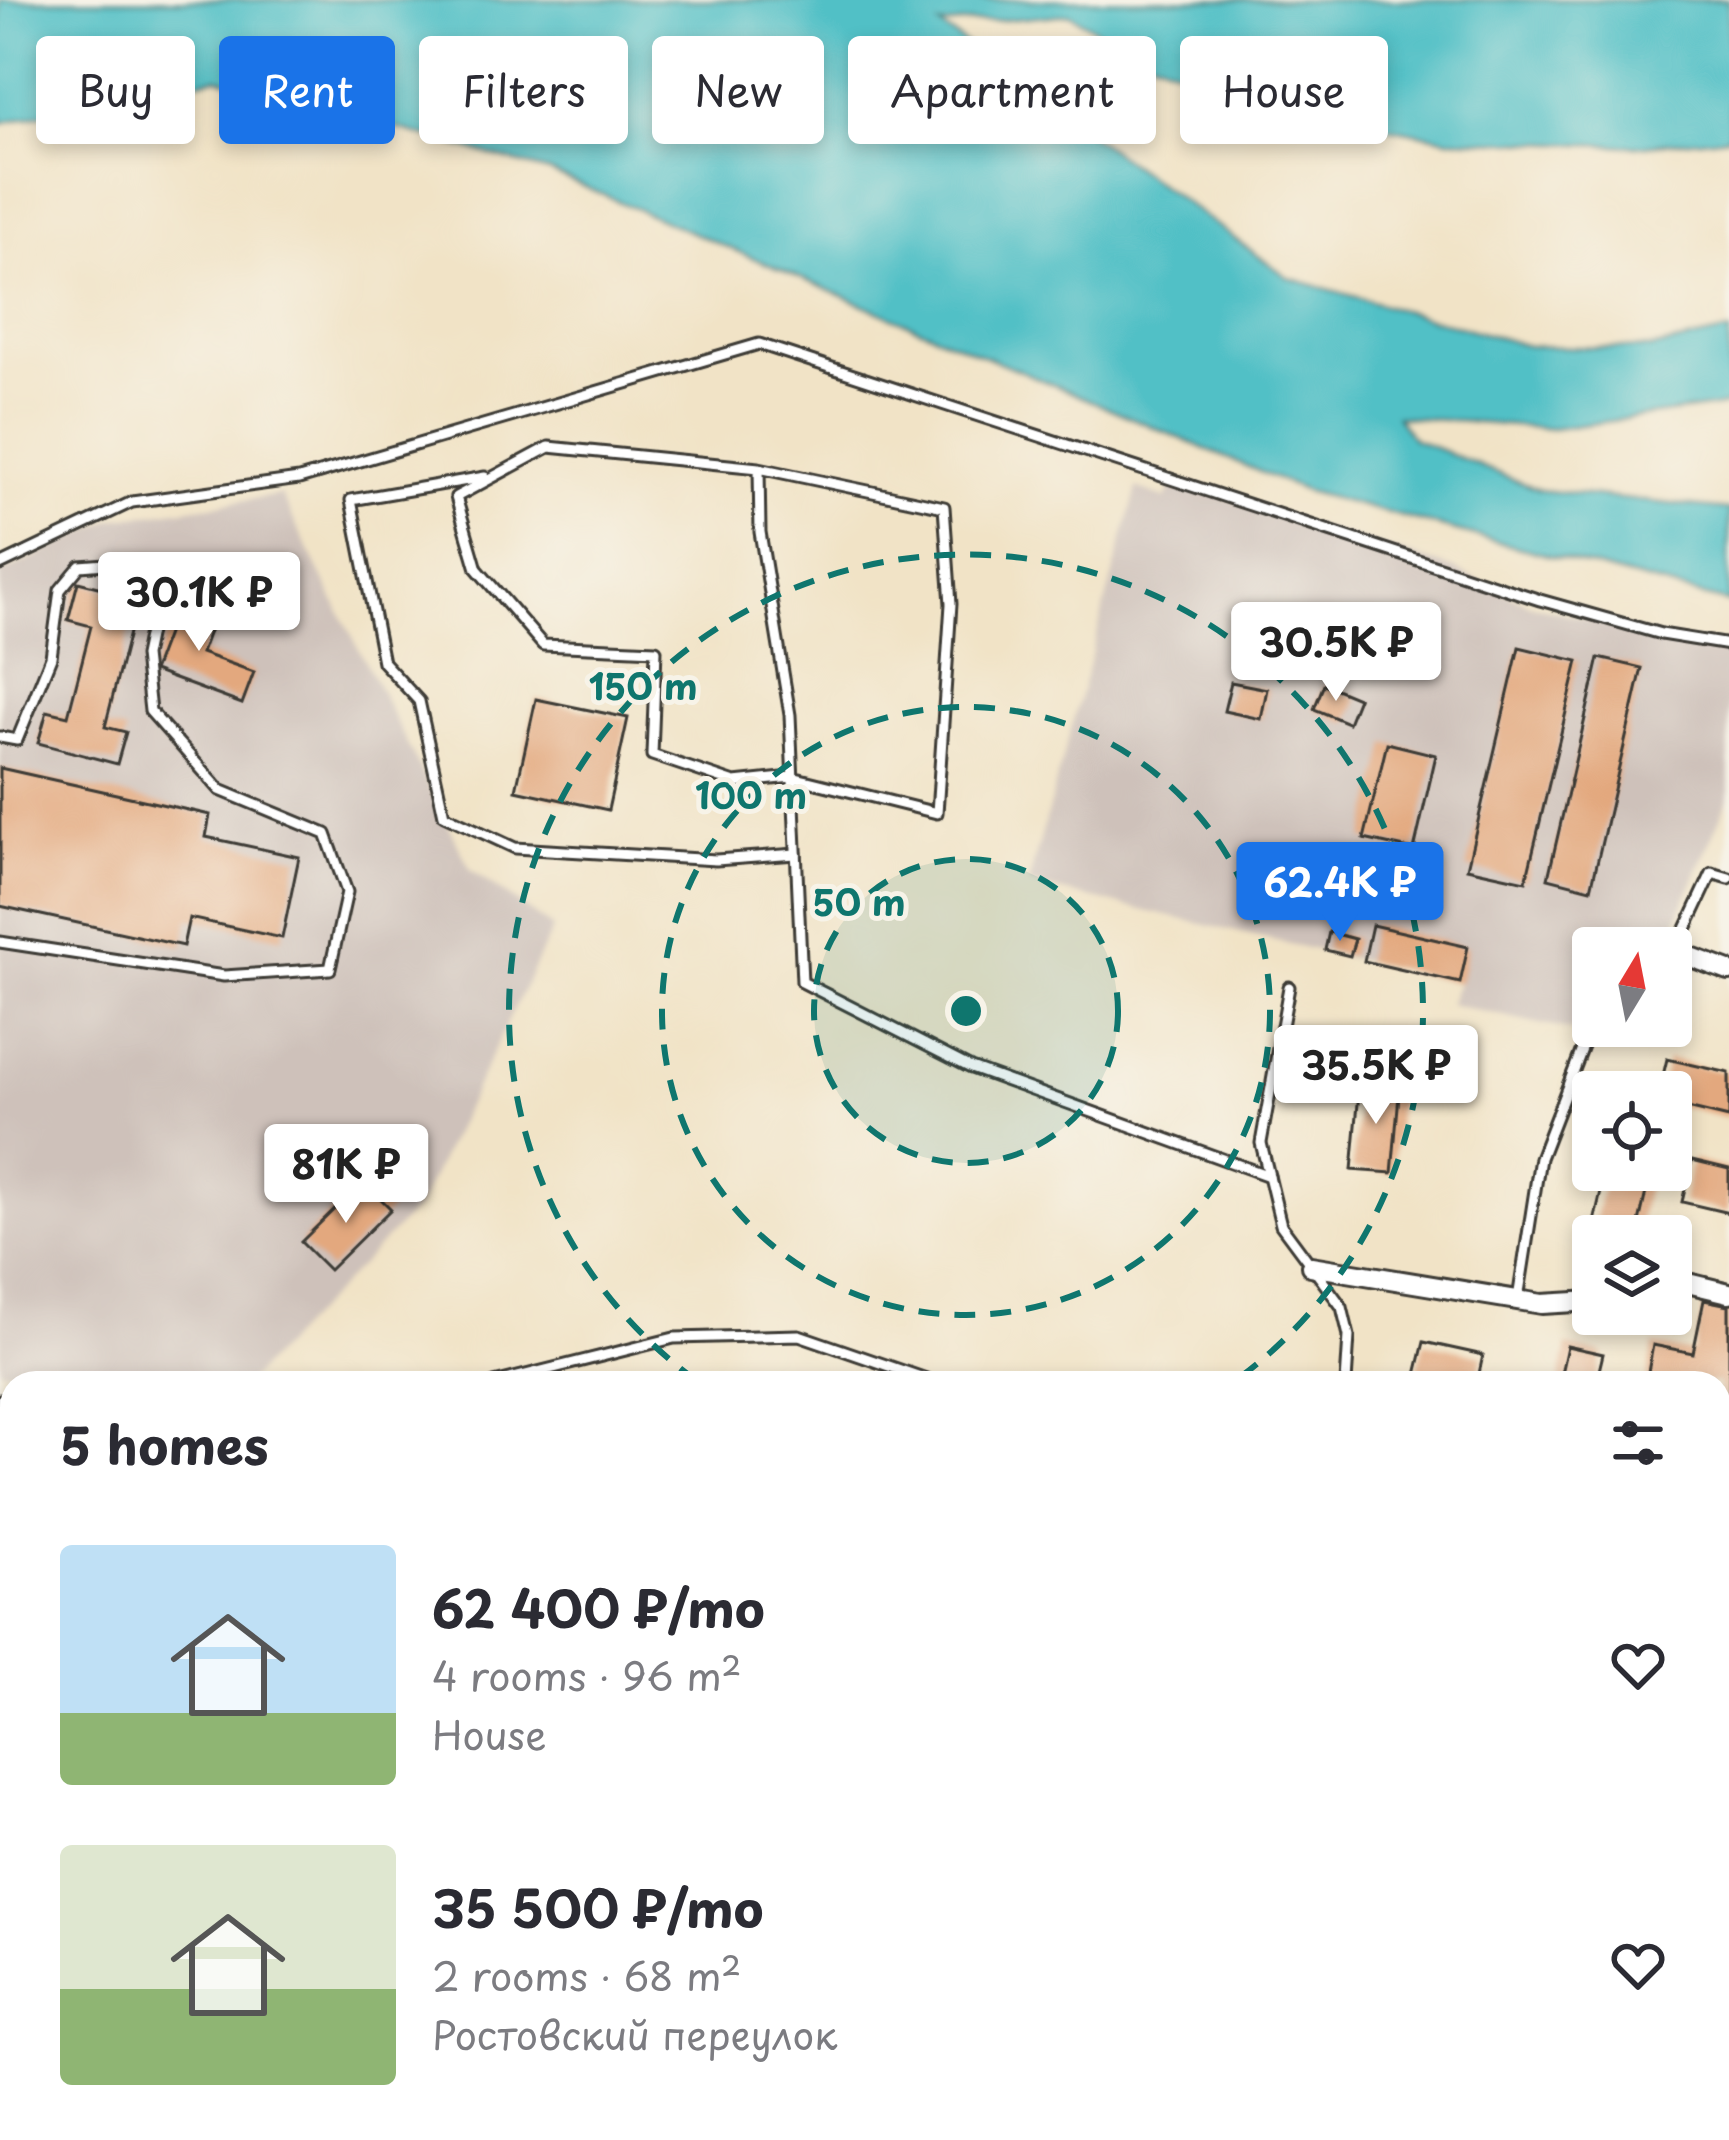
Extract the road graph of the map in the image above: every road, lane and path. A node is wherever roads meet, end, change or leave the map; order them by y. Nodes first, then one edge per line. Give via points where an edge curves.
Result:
1 (759, 468) junction
2 (496, 475) junction
3 (0, 565) edge
4 (1729, 645) edge
5 (0, 737) edge
6 (792, 777) junction
7 (796, 854) junction
8 (1729, 878) edge
9 (1686, 927) edge
10 (0, 942) edge
11 (1692, 959) edge
12 (1729, 971) edge
13 (1289, 987) dead end
14 (1583, 1047) edge
15 (1269, 1176) junction
16 (1312, 1266) junction
17 (1692, 1284) edge
18 (1729, 1293) edge
19 (1518, 1300) junction
20 (1572, 1302) edge
21 (542, 1371) edge
22 (903, 1371) edge
23 (1347, 1371) edge

1 - 2 lane via 549,447
1 - 6 lane
1 - 6 lane via 944,507 951,604 937,813
2 - 6 lane via 456,496 477,569 543,645 656,650 652,754 734,783
2 - 7 lane via 351,500 383,662 419,701 444,815 515,848 716,860
3 - 4 lane via 132,502 298,479 759,344 1540,600
5 - 10 lane via 17,740 28,717 51,657 61,590 80,566 119,563 160,578 143,656 150,711 220,790 326,834 347,892 330,969 224,976
6 - 7 lane
7 - 15 lane via 802,982 971,1068
8 - 9 lane via 1712,873
11 - 12 street
13 - 15 lane via 1261,1143
14 - 19 lane via 1540,1158
15 - 16 lane via 1281,1225
16 - 19 street
16 - 23 lane via 1342,1307
17 - 18 street
19 - 20 street
21 - 22 lane via 674,1338 799,1335

